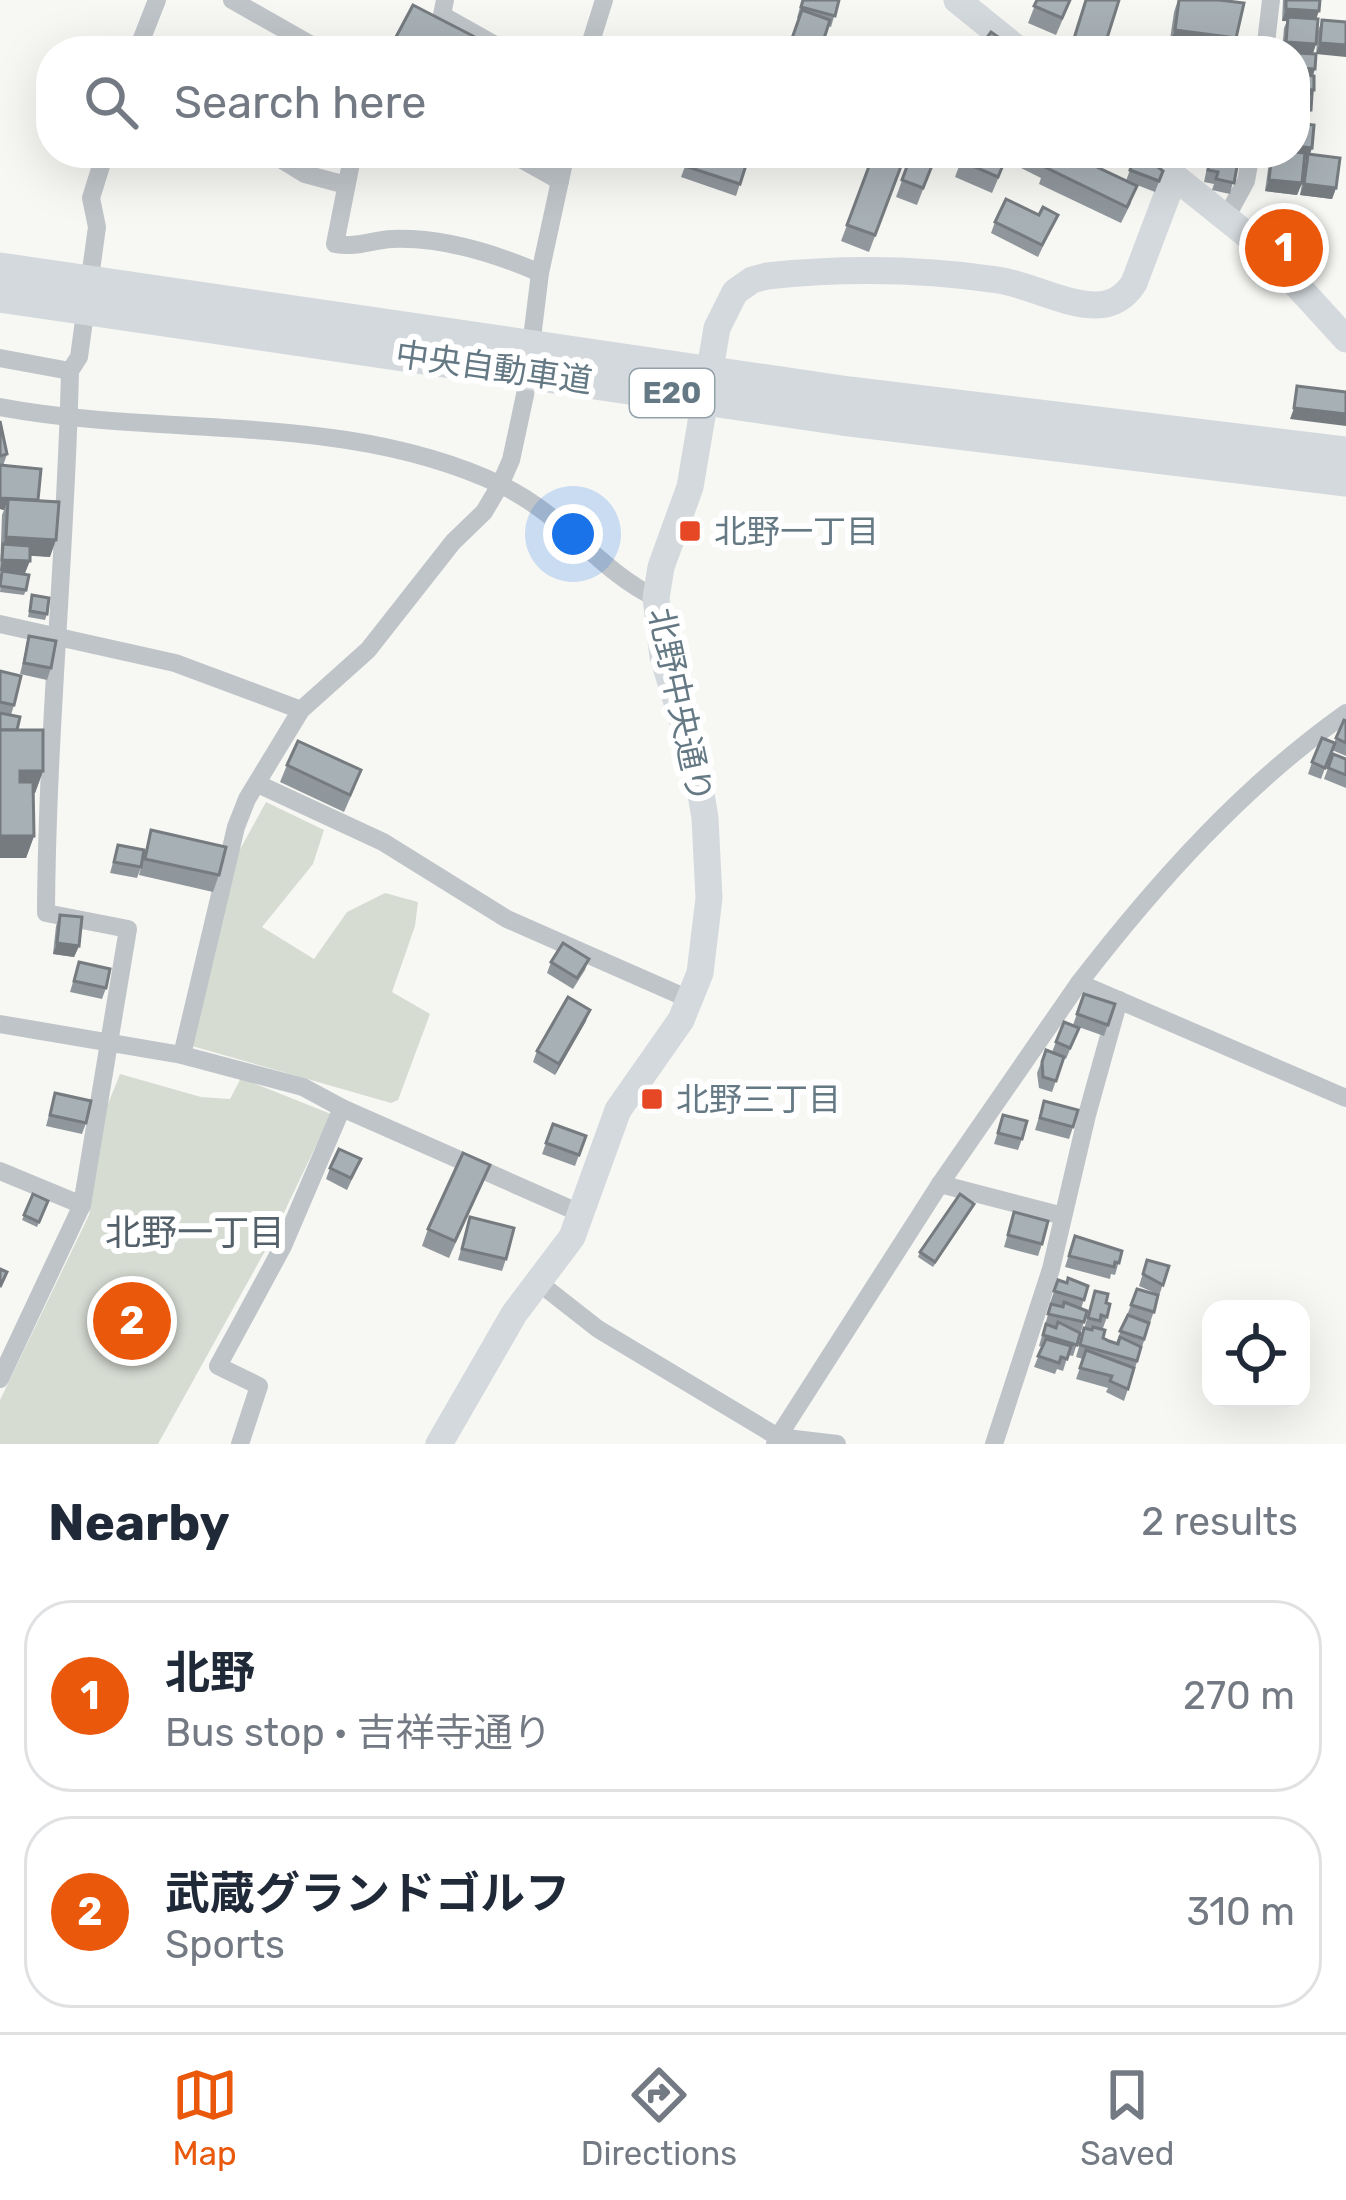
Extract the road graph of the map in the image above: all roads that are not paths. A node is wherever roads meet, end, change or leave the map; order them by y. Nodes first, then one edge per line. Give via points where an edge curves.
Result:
1 (157, 0) edge
2 (232, 0) edge
3 (445, 0) edge
4 (604, 0) edge
5 (957, 0) edge
6 (1271, 0) edge
7 (143, 36) edge
8 (282, 36) edge
9 (479, 36) edge
10 (593, 36) edge
11 (1001, 36) edge
12 (1266, 36) edge
13 (100, 168) edge
14 (295, 168) edge
15 (350, 168) edge
16 (537, 168) edge
17 (563, 168) edge
18 (1163, 168) edge
19 (1248, 168) edge
20 (1174, 177) junction
21 (560, 181) junction
22 (346, 185) junction
23 (1227, 216) junction
24 (0, 269) edge
25 (539, 273) junction
26 (0, 296) edge
27 (1346, 339) edge
28 (0, 358) edge
29 (70, 371) junction
30 (0, 407) edge
31 (69, 419) junction
32 (1346, 453) edge
33 (1346, 480) edge
34 (500, 485) junction
35 (656, 598) junction
36 (0, 625) edge
37 (59, 639) junction
38 (302, 710) junction
39 (1346, 713) edge
40 (257, 784) junction
41 (1079, 982) junction
42 (691, 1000) junction
43 (1119, 1000) junction
44 (0, 1024) edge
45 (109, 1043) junction
46 (182, 1055) junction
47 (1346, 1098) edge
48 (342, 1108) junction
49 (0, 1171) edge
50 (940, 1184) junction
51 (82, 1205) junction
52 (583, 1214) junction
53 (1063, 1216) junction
54 (538, 1282) junction
55 (0, 1379) edge
56 (777, 1441) edge
57 (240, 1444) edge
58 (439, 1444) edge
59 (837, 1444) edge
60 (994, 1444) edge

1 - 7 street
2 - 8 street
3 - 9 street via 442,15
4 - 10 street
5 - 11 street
6 - 12 street
13 - 29 street via 79,357
14 - 22 street
15 - 22 street
16 - 21 street
17 - 21 street
18 - 20 street
19 - 23 street
20 - 23 street
20 - 35 street, 北野中央通り via 1134,283 1106,304 942,274 788,274 740,288 717,328 690,487
21 - 25 street
22 - 25 street via 335,244 392,239 469,247
23 - 27 street
24 - 32 highway, 中央自動車道 / E20 via 872,396
25 - 34 street via 525,395
26 - 33 highway, 中央自動車道 / E20 via 842,418
28 - 29 street
29 - 31 street
30 - 31 street
31 - 34 street via 365,443
31 - 37 street
34 - 35 street via 559,520 626,584
34 - 38 street via 368,650
35 - 42 street, 北野中央通り via 663,658 696,764 708,859 705,950
36 - 37 street
37 - 38 street via 175,663
37 - 45 street via 46,913 128,929
38 - 40 street
39 - 41 street via 1290,753 1213,827
40 - 42 street via 383,842 506,919
40 - 46 street via 236,827
41 - 43 street
41 - 50 street
42 - 52 street, 北野中央通り via 618,1110
43 - 47 street
43 - 53 street
44 - 45 street
45 - 46 street
45 - 51 street
46 - 48 street via 303,1087
48 - 52 street
48 - 57 street via 283,1246 218,1366 259,1387
49 - 51 street
50 - 53 street
50 - 56 street
51 - 55 street
52 - 54 street, 北野中央通り
53 - 60 street
54 - 56 street
54 - 58 street, 北野中央通り
56 - 59 street

